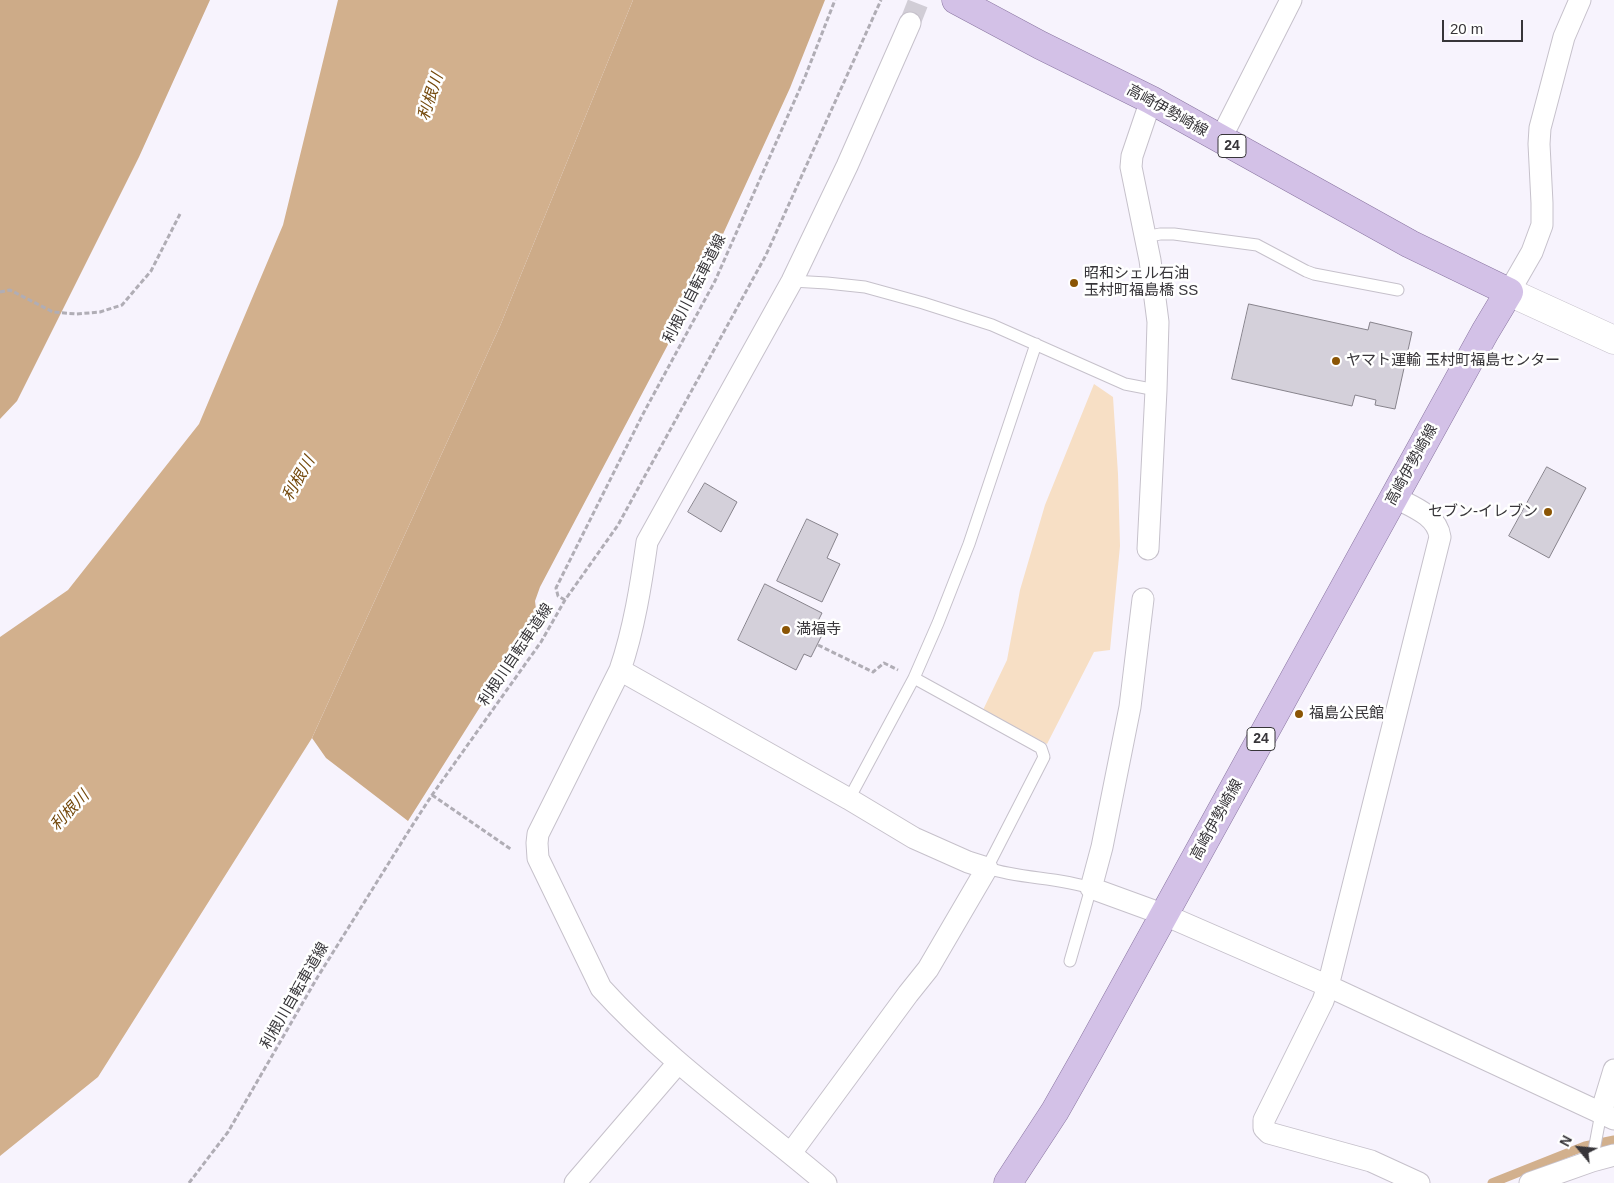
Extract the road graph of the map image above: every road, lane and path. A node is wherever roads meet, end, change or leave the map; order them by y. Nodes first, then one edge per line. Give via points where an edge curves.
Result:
1 (835, 0) edge
2 (881, 0) edge
3 (956, 0) edge
4 (1291, 0) edge
5 (1580, 0) edge
6 (910, 23) tunnel mouth
7 (1151, 100) junction
8 (1220, 140) junction
9 (180, 214) dead end
10 (1145, 237) junction
11 (792, 281) junction
12 (1398, 290) dead end
13 (0, 292) edge
14 (1509, 292) junction
15 (1614, 340) edge
16 (1036, 344) junction
17 (1156, 390) junction
18 (1394, 497) junction
19 (1148, 549) dead end
20 (1143, 598) dead end
21 (565, 600) junction
22 (818, 645) dead end
23 (620, 670) junction
24 (914, 678) junction
25 (432, 795) junction
26 (849, 799) junction
27 (538, 858) junction
28 (987, 868) junction
29 (1091, 888) junction
30 (1164, 915) junction
31 (1070, 961) dead end
32 (1328, 986) junction
33 (678, 1063) junction
34 (1614, 1070) edge
35 (1607, 1116) edge
36 (791, 1153) junction
37 (1614, 1155) edge
38 (1592, 1161) junction
39 (189, 1183) edge
40 (576, 1183) edge
41 (826, 1183) edge
42 (1008, 1183) edge
43 (1419, 1183) edge
44 (1530, 1183) edge

1 - 21 path, 利根川自転車道線 via 806,78 715,281 643,414 556,588 558,596
2 - 21 path via 766,255 618,525
3 - 7 main road, 高崎伊勢崎線 / 24
4 - 8 street
5 - 14 street via 1564,38 1540,128 1542,225 1532,252
6 - 11 street
7 - 8 main road, 高崎伊勢崎線 / 24
7 - 10 street via 1131,167
8 - 14 main road, 高崎伊勢崎線 / 24 via 1417,247
9 - 13 path via 151,271 122,305 100,312 53,312 10,290
10 - 12 lane via 1174,234 1257,246 1314,274
10 - 17 street via 1158,322
11 - 16 lane via 865,287 984,322
11 - 23 street via 647,542 642,580
14 - 15 street
14 - 18 main road, 高崎伊勢崎線 / 24
16 - 17 lane via 1125,384
16 - 24 lane via 969,544
17 - 19 street
18 - 30 main road, 高崎伊勢崎線 / 24
18 - 32 street via 1431,518 1440,537
20 - 29 street via 1130,707
21 - 25 path, 利根川自転車道線 via 541,642
22 - 24 path via 873,672 884,663
23 - 26 street
23 - 27 street via 538,834
24 - 26 lane
24 - 28 lane via 1041,748 1044,757
25 - 27 path via 512,850
25 - 39 path, 利根川自転車道線 via 317,978 228,1132
26 - 28 street via 914,838
27 - 33 street via 601,988
28 - 29 lane
28 - 36 street via 928,969
29 - 30 street
29 - 31 lane
30 - 32 street
30 - 42 main road, 高崎伊勢崎線 / 24 via 1055,1111
32 - 35 street
32 - 43 street via 1264,1120 1264,1128 1268,1133 1371,1161
33 - 36 street
33 - 40 street
34 - 35 street
35 - 38 lane
36 - 41 street
37 - 38 street
38 - 44 street

